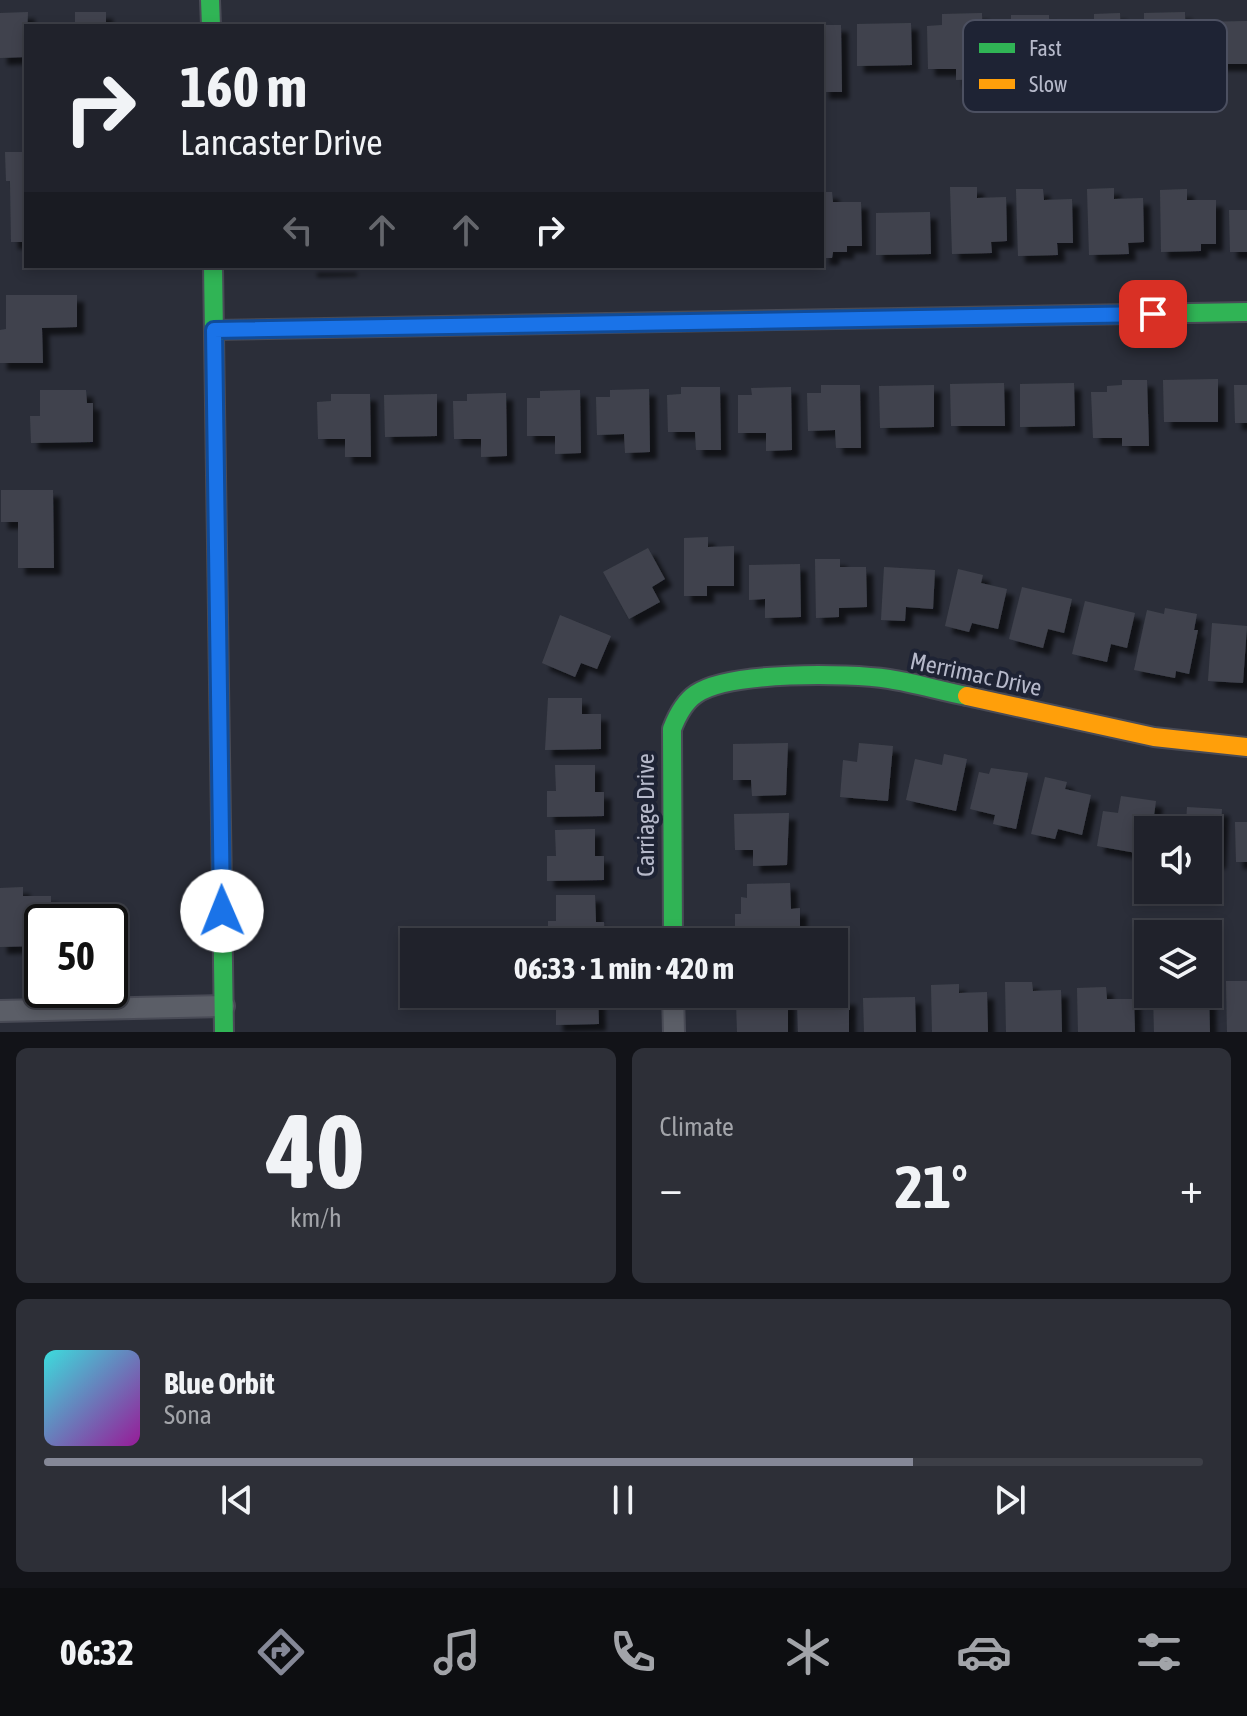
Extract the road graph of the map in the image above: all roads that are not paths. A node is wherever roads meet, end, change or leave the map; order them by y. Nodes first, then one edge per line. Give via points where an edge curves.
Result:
1 (210, 0) edge
2 (211, 24) edge
3 (213, 268) edge
4 (1247, 312) edge
5 (214, 330) junction
6 (694, 695) joint
7 (1247, 747) edge
8 (673, 928) edge
9 (224, 1006) junction
10 (673, 1008) edge
11 (0, 1011) edge
12 (224, 1032) edge
13 (674, 1032) edge

1 - 2 street
3 - 5 street
4 - 5 street
5 - 9 street
6 - 7 street, Merrimac Drive via 751,679 888,679 1154,737
6 - 8 street, Carriage Drive via 679,712 670,746
9 - 11 street
9 - 12 street
10 - 13 street

